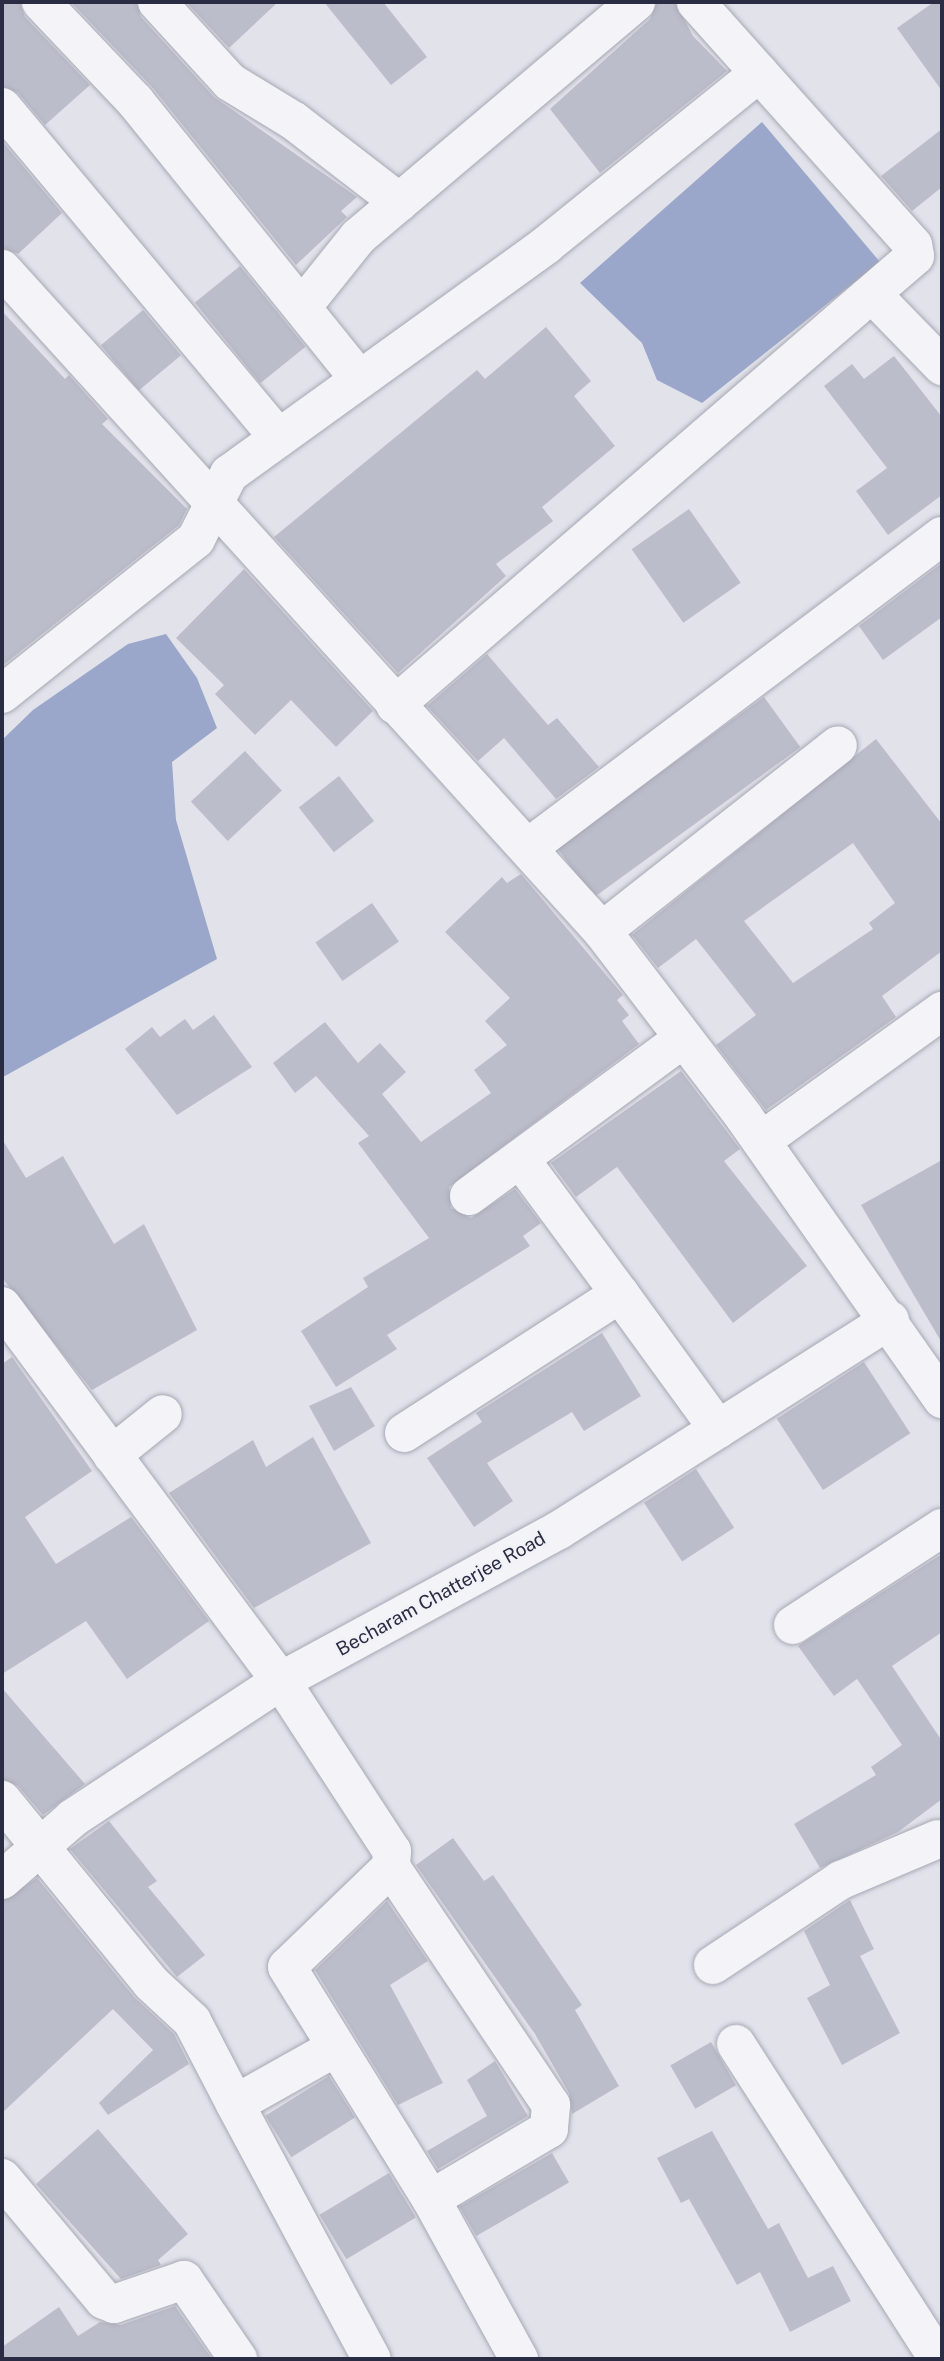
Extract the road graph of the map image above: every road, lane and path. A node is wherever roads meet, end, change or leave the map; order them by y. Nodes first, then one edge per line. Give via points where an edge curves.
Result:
1 (41, 2) edge
2 (157, 2) edge
3 (636, 2) edge
4 (696, 2) edge
5 (759, 73) junction
6 (2, 107) edge
7 (399, 202) junction
8 (2, 269) edge
9 (874, 296) junction
10 (302, 307) junction
11 (942, 366) edge
12 (358, 377) junction
13 (278, 437) junction
14 (211, 504) junction
15 (942, 536) edge
16 (2, 694) edge
17 (395, 705) junction
18 (838, 745) dead end
19 (529, 847) junction
20 (602, 931) junction
21 (942, 1011) edge
22 (683, 1039) junction
23 (752, 1129) junction
24 (521, 1160) junction
25 (469, 1196) dead end
26 (620, 1294) junction
27 (2, 1306) edge
28 (896, 1330) junction
29 (938, 1384) edge
30 (163, 1414) dead end
31 (718, 1429) junction
32 (404, 1433) dead end
33 (112, 1455) junction
34 (942, 1528) edge
35 (793, 1625) dead end
36 (281, 1681) junction
37 (2, 1800) edge
38 (40, 1844) junction
39 (941, 1850) edge
40 (391, 1867) junction
41 (2, 1880) edge
42 (713, 1965) dead end
43 (736, 2044) dead end
44 (333, 2049) junction
45 (235, 2104) junction
46 (2, 2178) edge
47 (431, 2199) junction
48 (238, 2359) edge
49 (372, 2359) edge
50 (519, 2359) edge
51 (938, 2359) edge

1 - 10 street via 135,101
2 - 7 street via 230,82 294,121
3 - 7 street
4 - 5 street
5 - 9 street via 913,245 910,266
5 - 12 street via 546,245
6 - 13 street
7 - 10 street via 343,251
8 - 14 street
9 - 11 street
9 - 17 street
10 - 12 street
12 - 13 street
13 - 14 street via 229,474
14 - 16 street via 197,539
14 - 17 street
15 - 19 street
17 - 19 street
18 - 20 street
19 - 20 street
20 - 22 street
21 - 23 street
22 - 23 street
22 - 24 street
23 - 28 street
24 - 25 street
24 - 26 street
26 - 31 street
26 - 32 street
27 - 33 street
28 - 29 street
28 - 31 street, Becharam Chatterjee Road
30 - 33 street
31 - 36 street, Becharam Chatterjee Road via 559,1530
33 - 36 street
34 - 35 street
36 - 38 street, Becharam Chatterjee Road
36 - 40 street via 392,1851
37 - 38 street
38 - 41 street, Becharam Chatterjee Road
38 - 45 street via 151,1983 192,2021
39 - 42 street via 841,1880
40 - 44 street via 287,1967
40 - 47 street via 551,2105 549,2129
43 - 51 street
44 - 45 street
44 - 47 street
45 - 49 street
46 - 48 street via 104,2300 114,2304 184,2280
47 - 50 street

